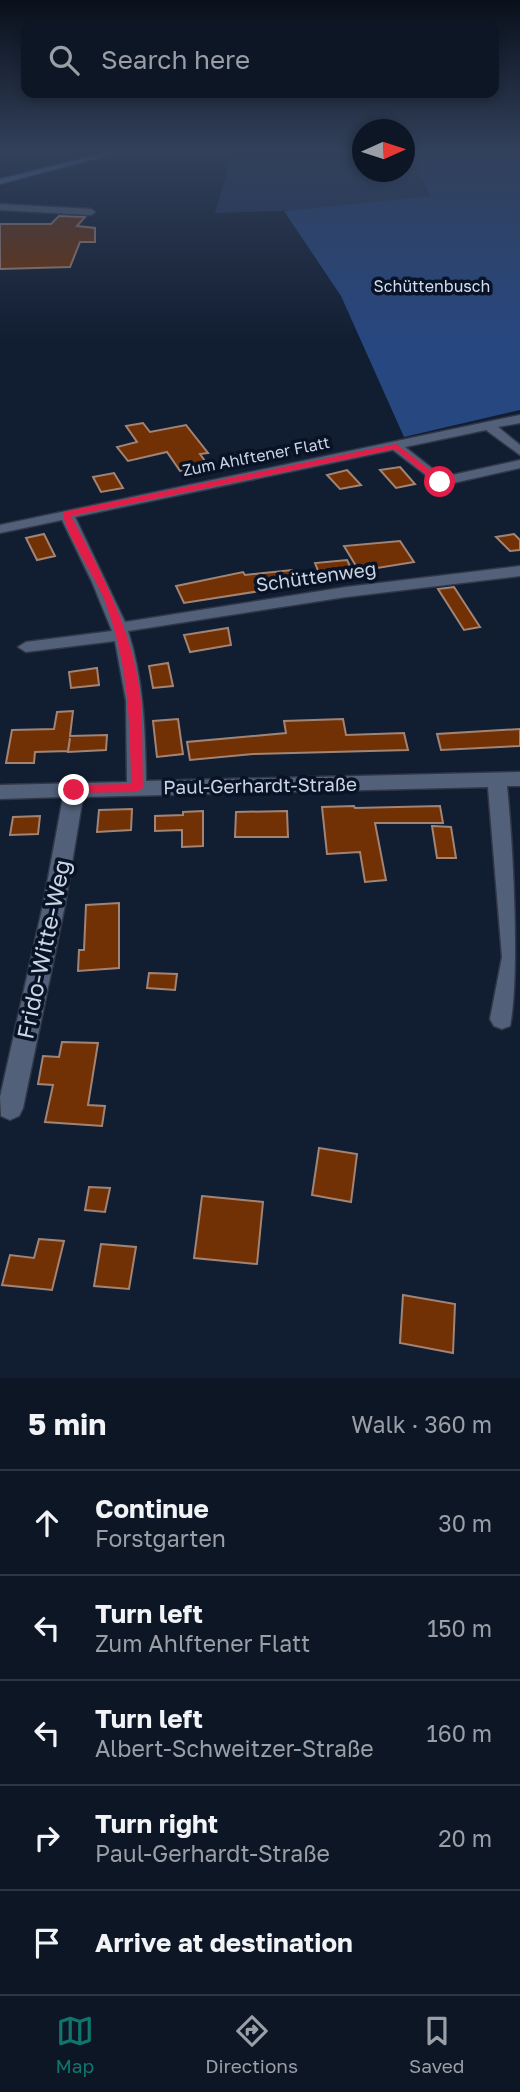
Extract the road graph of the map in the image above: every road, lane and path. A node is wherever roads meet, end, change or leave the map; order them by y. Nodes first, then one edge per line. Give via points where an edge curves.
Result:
1 (520, 419) edge
2 (490, 427) junction
3 (396, 446) junction
4 (520, 451) edge
5 (520, 464) edge
6 (66, 514) junction
7 (0, 529) edge
8 (520, 571) edge
9 (119, 631) junction
10 (26, 647) dead end
11 (520, 779) edge
12 (498, 780) junction
13 (137, 788) junction
14 (74, 790) junction
15 (0, 792) edge
16 (502, 1019) dead end
17 (10, 1108) dead end

1 - 2 street, Zum Ahlftener Flatt
2 - 3 street, Zum Ahlftener Flatt
2 - 4 street
3 - 5 street via 440,482
3 - 6 street, Zum Ahlftener Flatt
6 - 7 street, Zum Ahlftener Flatt
6 - 9 street via 109,598
8 - 9 street, Schüttenweg via 346,592
9 - 10 street, Schüttenweg
9 - 13 street via 135,700
11 - 12 street, Paul-Gerhardt-Straße
12 - 13 street, Paul-Gerhardt-Straße
12 - 16 street via 513,957
13 - 14 street, Paul-Gerhardt-Straße
14 - 15 street, Paul-Gerhardt-Straße
14 - 17 street, Frido-Witte-Weg

